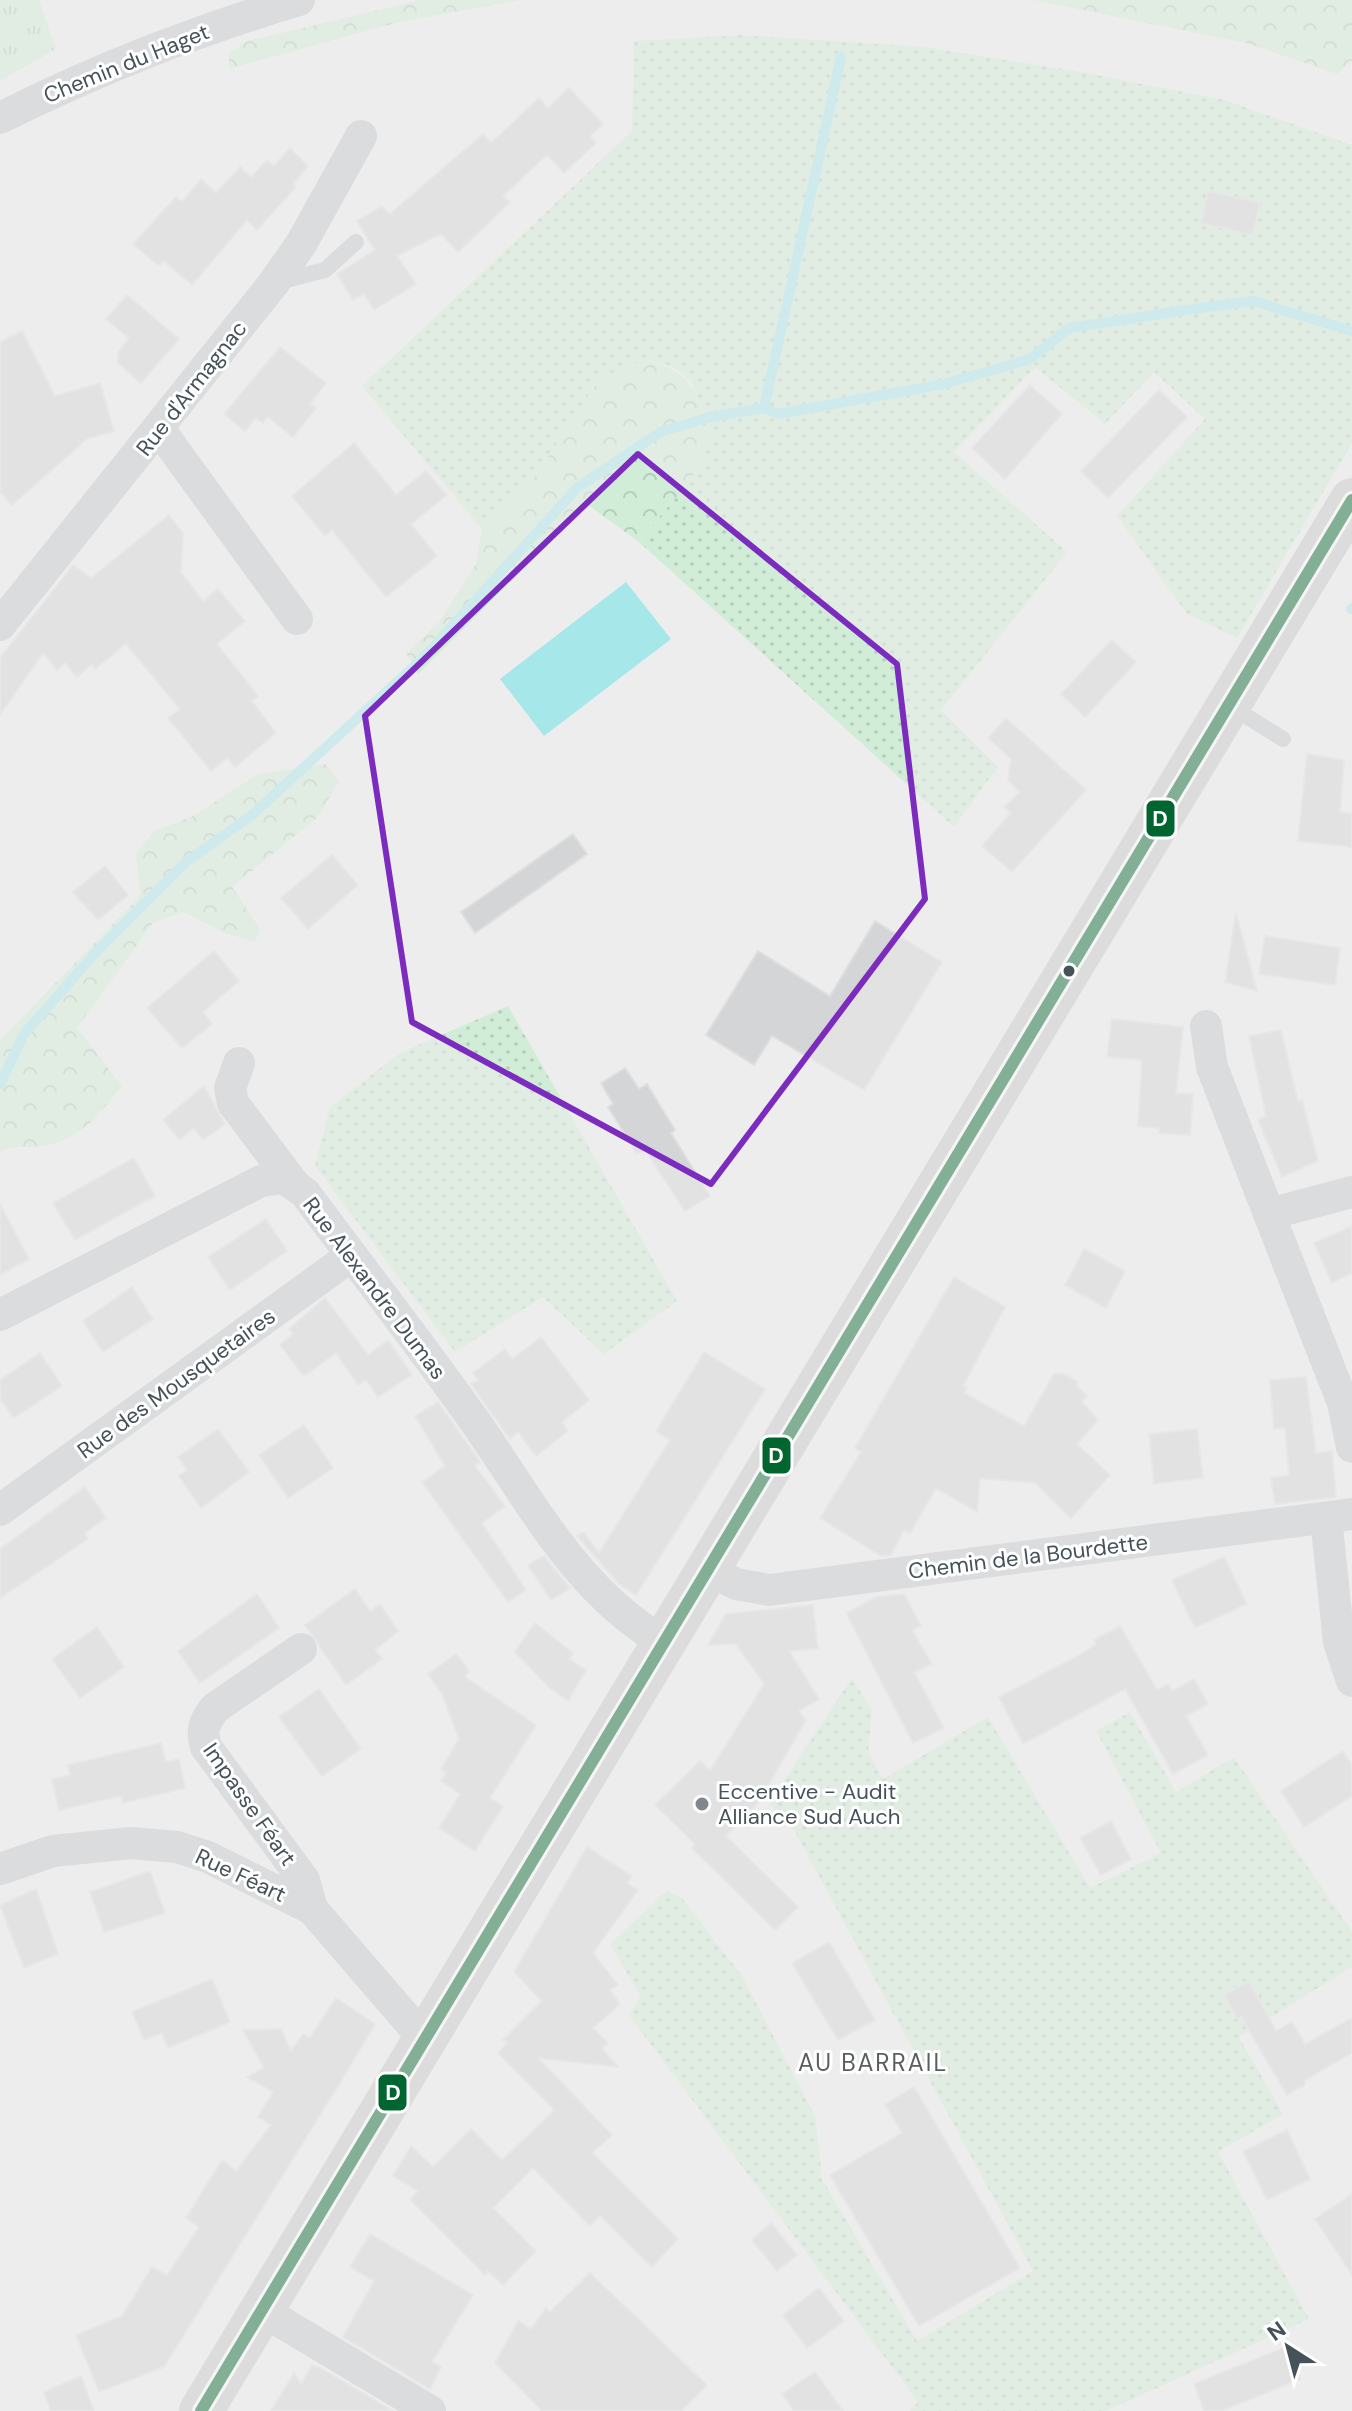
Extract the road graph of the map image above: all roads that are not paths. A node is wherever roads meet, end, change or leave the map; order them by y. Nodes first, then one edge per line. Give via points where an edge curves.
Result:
1 (299, 0) edge
2 (0, 118) edge
3 (361, 136) dead end
4 (356, 242) dead end
5 (273, 284) junction
6 (159, 429) junction
7 (1352, 500) edge
8 (297, 619) dead end
9 (0, 625) edge
10 (1228, 705) junction
11 (1283, 739) dead end
12 (1206, 1026) dead end
13 (239, 1063) dead end
14 (293, 1183) junction
15 (1352, 1192) edge
16 (1269, 1214) junction
17 (351, 1256) junction
18 (0, 1315) edge
19 (1352, 1447) edge
20 (0, 1510) edge
21 (1339, 1516) edge
22 (708, 1569) junction
23 (664, 1642) junction
24 (301, 1649) dead end
25 (1352, 1681) edge
26 (0, 1869) edge
27 (312, 1909) junction
28 (425, 2040) junction
29 (261, 2310) junction
30 (201, 2411) edge
31 (430, 2411) edge

1 - 2 street, Chemin du Haget via 169,41
3 - 5 street, Rue d'Armagnac
4 - 5 lane via 325,270
5 - 6 street, Rue d'Armagnac
6 - 8 street
6 - 9 street, Rue d'Armagnac
7 - 10 main road
10 - 11 lane
10 - 22 main road
12 - 16 street via 1212,1067
13 - 14 street via 230,1088 233,1103
14 - 17 street, Rue Alexandre Dumas
14 - 18 street, Rue Alexandre Dumas via 284,1178 261,1181
15 - 16 street
16 - 19 street via 1343,1403
17 - 20 street, Rue des Mousquetaires
17 - 23 street, Rue Alexandre Dumas via 475,1421 573,1566 616,1609
21 - 22 street, Chemin de la Bourdette via 769,1590 736,1584
21 - 25 street via 1339,1642
22 - 23 main road
23 - 28 main road
24 - 27 street, Impasse Féart via 215,1708 204,1721 203,1736 304,1880
26 - 27 street, Rue Féart via 53,1851 91,1846 177,1847 241,1871
27 - 28 street, Rue Féart
28 - 29 main road
29 - 30 main road
29 - 31 street

